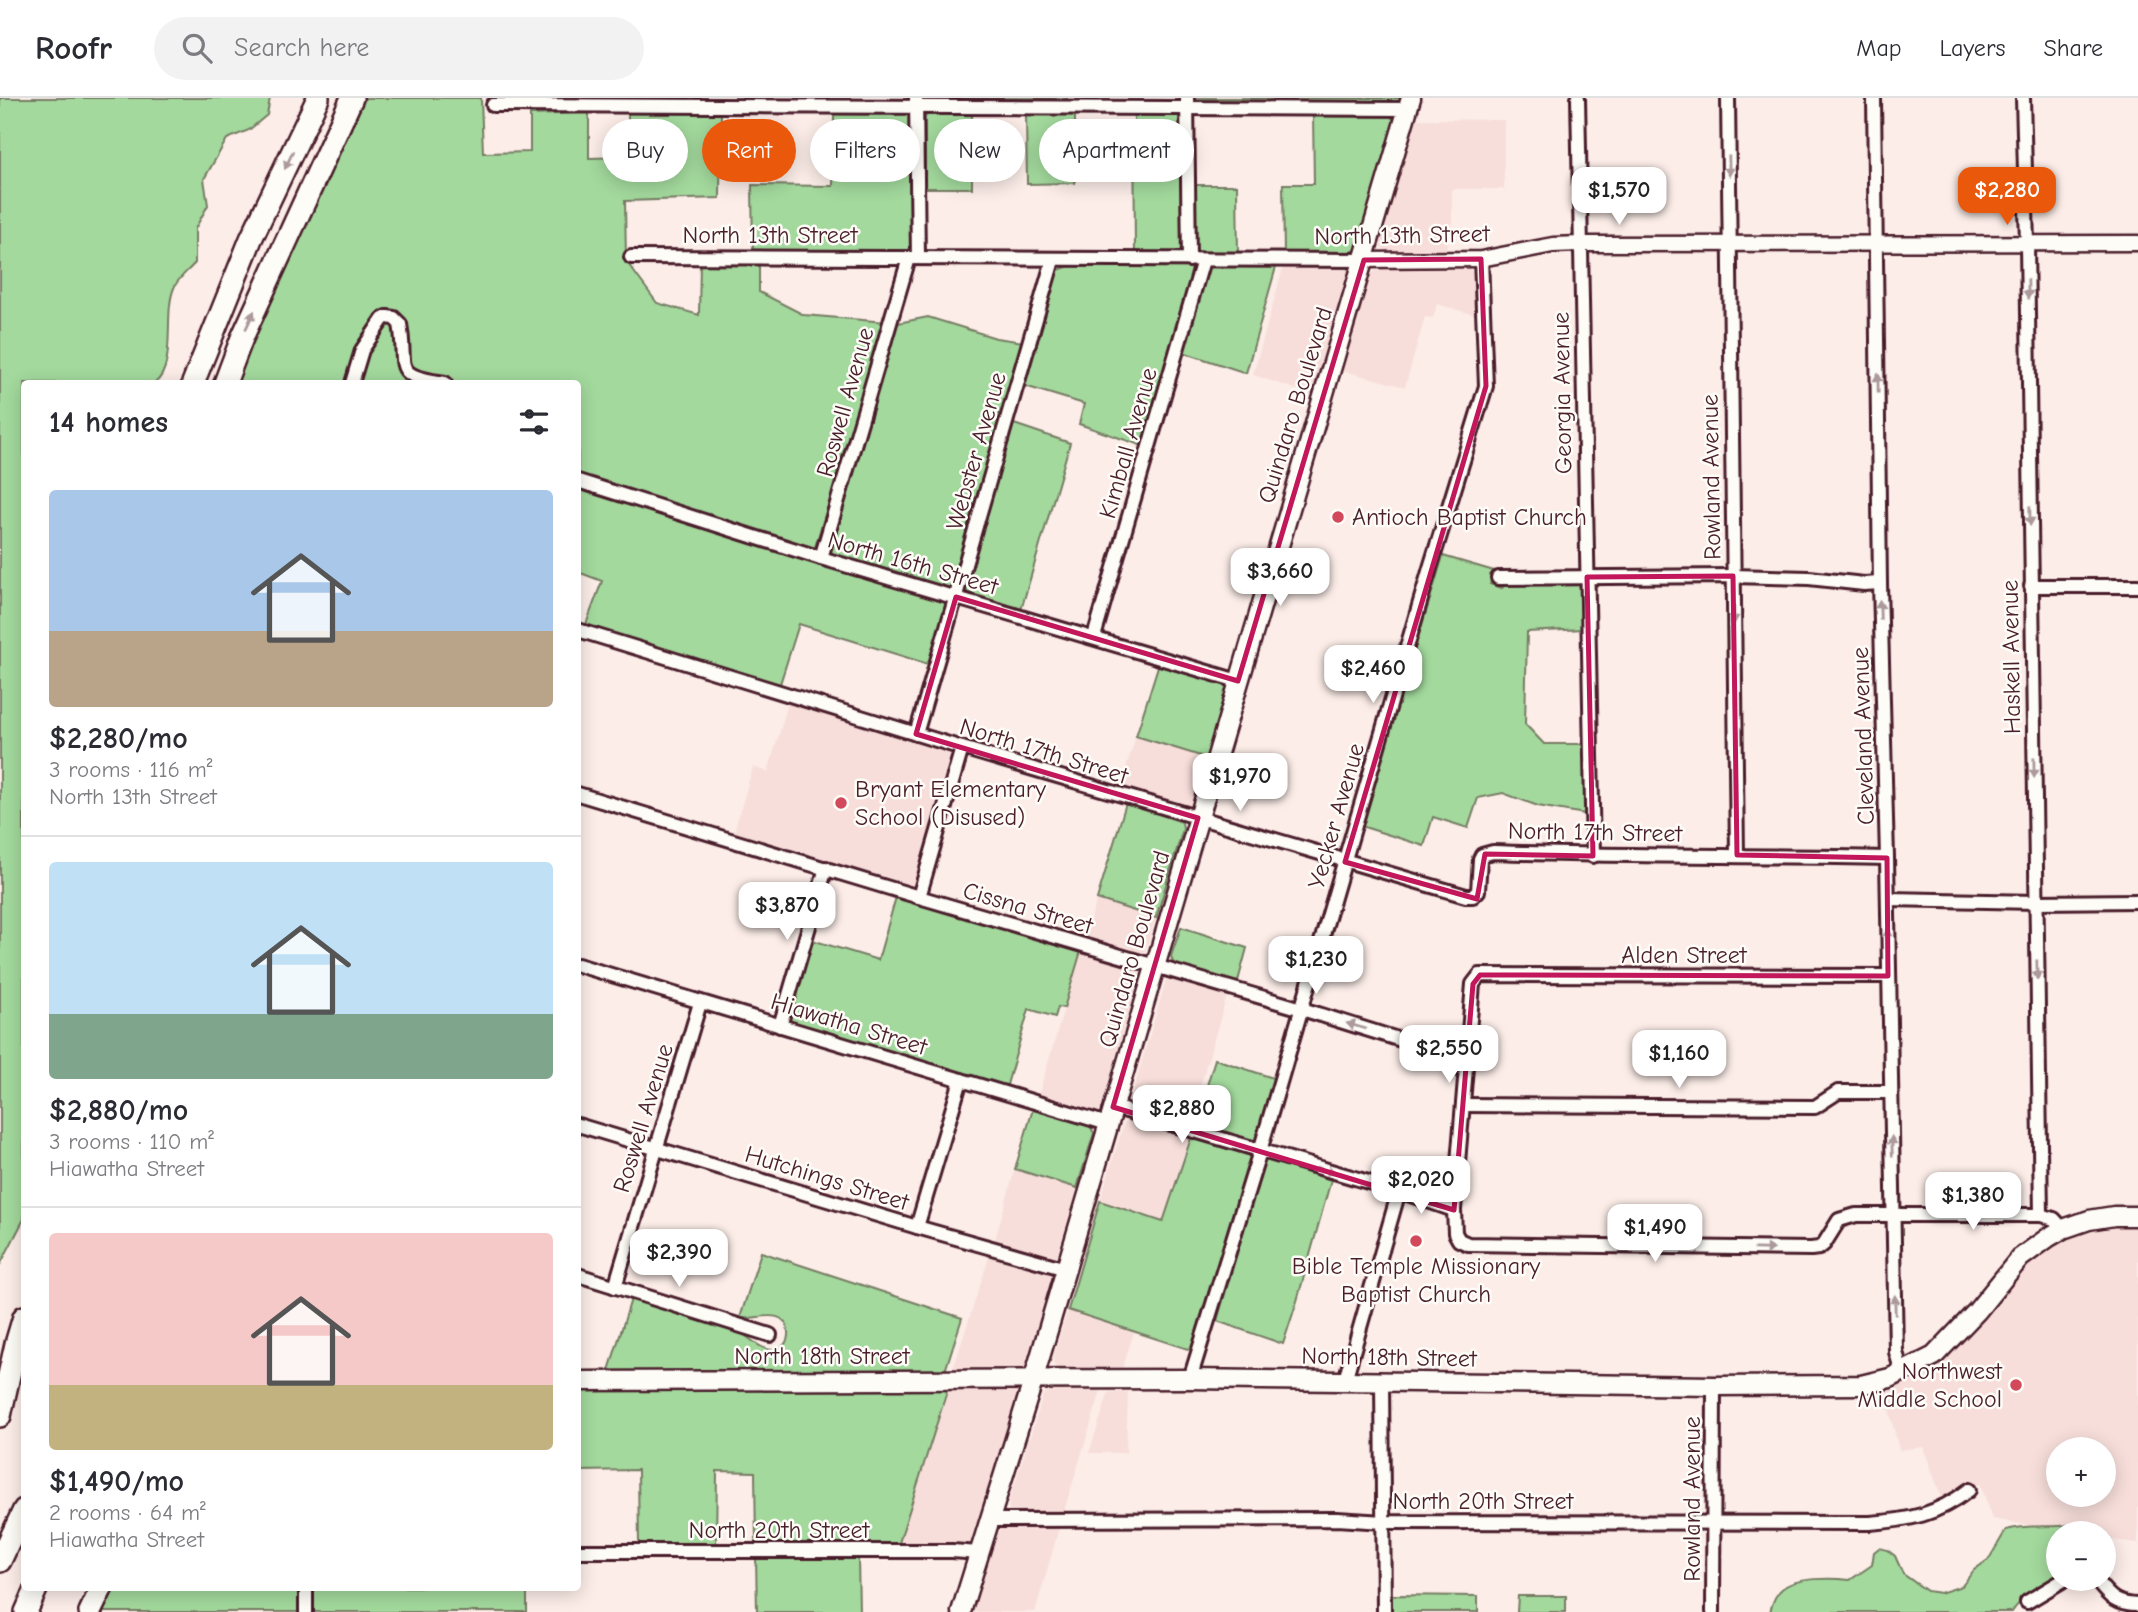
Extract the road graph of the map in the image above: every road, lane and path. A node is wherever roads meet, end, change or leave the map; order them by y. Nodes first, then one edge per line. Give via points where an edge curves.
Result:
1 (317, 98) edge
2 (352, 98) edge
3 (1578, 98) edge
4 (1728, 98) edge
5 (1874, 98) edge
6 (2023, 98) edge
7 (916, 103) edge
8 (1187, 103) edge
9 (1409, 104) edge
10 (493, 105) dead end
11 (2138, 243) edge
12 (1580, 244) junction
13 (1731, 244) junction
14 (1876, 244) junction
15 (2027, 244) junction
16 (631, 257) dead end
17 (914, 258) junction
18 (1481, 259) junction
19 (1053, 260) junction
20 (1189, 260) junction
21 (1203, 260) junction
22 (1364, 260) junction
23 (194, 380) edge
24 (226, 380) edge
25 (353, 380) edge
26 (424, 380) edge
27 (581, 482) edge
28 (821, 558) junction
29 (1733, 576) junction
30 (1587, 577) junction
31 (1498, 578) dead end
32 (1880, 583) junction
33 (2031, 586) junction
34 (2138, 586) edge
35 (956, 597) junction
36 (581, 632) edge
37 (1094, 637) junction
38 (1238, 681) junction
39 (916, 734) junction
40 (962, 748) junction
41 (581, 795) edge
42 (1198, 818) junction
43 (1737, 855) junction
44 (1593, 856) junction
45 (1887, 858) junction
46 (1345, 862) junction
47 (826, 869) junction
48 (919, 897) junction
49 (1888, 899) junction
50 (2138, 901) edge
51 (2036, 902) junction
52 (581, 966) edge
53 (1155, 967) junction
54 (1888, 976) junction
55 (700, 1003) junction
56 (1302, 1009) junction
57 (780, 1026) junction
58 (1468, 1061) junction
59 (961, 1080) junction
60 (1890, 1092) junction
61 (1464, 1105) junction
62 (1110, 1116) junction
63 (581, 1126) edge
64 (656, 1149) junction
65 (1260, 1151) junction
66 (1399, 1191) junction
67 (1454, 1210) junction
68 (1894, 1215) junction
69 (2041, 1215) junction
70 (2138, 1216) edge
71 (917, 1227) junction
72 (2063, 1229) junction
73 (1066, 1269) junction
74 (581, 1276) edge
75 (615, 1287) junction
76 (21, 1327) edge
77 (770, 1335) dead end
78 (13, 1352) edge
79 (1902, 1373) junction
80 (1190, 1379) junction
81 (1345, 1380) junction
82 (581, 1381) edge
83 (1033, 1381) junction
84 (1382, 1381) junction
85 (1714, 1386) junction
86 (0, 1416) edge
87 (1969, 1490) dead end
88 (21, 1516) edge
89 (990, 1520) junction
90 (1384, 1522) junction
91 (1713, 1524) junction
92 (581, 1550) edge
93 (979, 1553) junction
94 (0, 1561) edge
95 (100, 1591) edge
96 (306, 1591) edge
97 (2046, 1591) edge
98 (2105, 1591) edge
99 (2027, 1602) dead end
100 (2138, 1605) edge
101 (90, 1612) edge
102 (306, 1612) edge
103 (961, 1612) edge
104 (1384, 1612) edge
105 (1713, 1612) edge

1 -> 23 highway via 251,239
24 -> 2 highway
3 - 12 street, Georgia Avenue
4 -> 13 street, Rowland Avenue
5 - 14 street, Cleveland Avenue
6 - 15 street, Haskell Avenue
7 - 8 street
7 - 10 street
7 - 17 street, Roswell Avenue
8 - 9 street
8 - 20 street
9 - 22 main road, Quindaro Boulevard
11 - 15 street, North 13th Street
12 - 13 street, North 13th Street
12 - 18 street, North 13th Street
12 - 30 street, Georgia Avenue
13 - 14 street, North 13th Street
13 - 29 street, Rowland Avenue
14 - 15 street, North 13th Street
32 -> 14 street, Cleveland Avenue
15 -> 33 street, Haskell Avenue
16 - 17 street, North 13th Street
17 - 19 street, North 13th Street
17 - 28 street, Roswell Avenue
18 - 22 street, North 13th Street
18 - 46 street, Yecker Avenue via 1486,386
19 - 20 street, North 13th Street
19 - 35 street, Webster Avenue
20 - 21 street, North 13th Street
21 - 22 street, North 13th Street
21 - 37 street, Kimball Avenue
22 - 38 main road, Quindaro Boulevard
25 - 26 street via 362,350 387,317 400,324 405,369
27 - 28 street, North 16th Street
28 - 35 street, North 16th Street
29 - 30 street
29 - 32 street
29 -> 43 street, Rowland Avenue
30 - 31 street
30 - 44 street, Georgia Avenue
45 -> 32 street, Cleveland Avenue
33 - 34 street
33 -> 51 street, Haskell Avenue
35 - 37 street, North 16th Street
35 - 39 street, Webster Avenue
36 - 39 street, North 17th Street
37 - 38 street, North 16th Street
38 - 42 main road, Quindaro Boulevard
39 - 40 street, North 17th Street
40 - 42 street, North 17th Street
40 - 48 street
41 - 47 street, Cissna Street
42 - 46 street, North 17th Street
42 - 53 main road, Quindaro Boulevard
43 - 44 street, North 17th Street
43 - 45 street, North 17th Street
44 - 46 street, North 17th Street via 1485,854 1473,896
45 - 49 street, Cleveland Avenue
46 - 56 street, Yecker Avenue
47 - 48 street, Cissna Street
47 - 57 street
48 - 53 street, Cissna Street
49 - 51 street
54 -> 49 street, Cleveland Avenue
50 - 51 street
51 -> 69 street, Haskell Avenue
52 - 55 street, Hiawatha Street
53 - 56 street, Cissna Street
53 - 62 main road, Quindaro Boulevard
54 - 58 street, Alden Street via 1480,975 1473,984
54 - 60 street, Cleveland Avenue
55 - 57 street, Hiawatha Street
55 - 64 street, Roswell Avenue
58 -> 56 street, Cissna Street
56 - 65 street, Yecker Avenue
57 - 59 street, Hiawatha Street
58 - 61 street
59 - 62 street, Hiawatha Street
59 - 71 street
60 - 61 street via 1838,1092 1815,1107
68 -> 60 street, Cleveland Avenue
61 - 67 street
62 - 65 street, Hiawatha Street
62 - 73 main road, Quindaro Boulevard
63 - 64 street, Hutchings Street
64 - 71 street, Hutchings Street
64 - 75 street, Roswell Avenue
65 -> 66 street, Hiawatha Street
65 - 80 street, Yecker Avenue
66 - 67 street, Hiawatha Street
66 - 81 street
67 -> 68 street via 1455,1233 1468,1244 1811,1250 1824,1244 1839,1220
68 - 69 street
79 -> 68 street, Cleveland Avenue via 1896,1352
69 - 72 street via 2054,1219
70 - 72 main road, North 18th Street via 2101,1217
71 - 73 street, Hutchings Street
72 - 79 main road, North 18th Street via 2020,1258 1934,1356
73 - 83 main road, Quindaro Boulevard
74 - 75 street
75 - 77 street
76 - 78 highway
78 - 86 highway
79 - 85 main road, North 18th Street via 1861,1385
80 - 81 main road, North 18th Street
80 - 83 main road, North 18th Street
81 - 84 main road, North 18th Street
82 - 83 main road, North 18th Street
83 - 89 main road, Quindaro Boulevard
84 - 85 main road, North 18th Street
84 - 90 street
85 - 91 street, Rowland Avenue
87 - 91 street, North 20th Street via 1952,1504 1899,1521
88 - 94 highway
89 - 90 street, North 20th Street
89 - 93 main road, Quindaro Boulevard
90 - 91 street, North 20th Street
90 - 104 street
91 - 105 street, Rowland Avenue
92 - 93 street, North 20th Street
93 - 103 main road, Quindaro Boulevard
95 - 101 highway
96 - 102 street
97 - 99 street
98 - 100 street via 2118,1602

